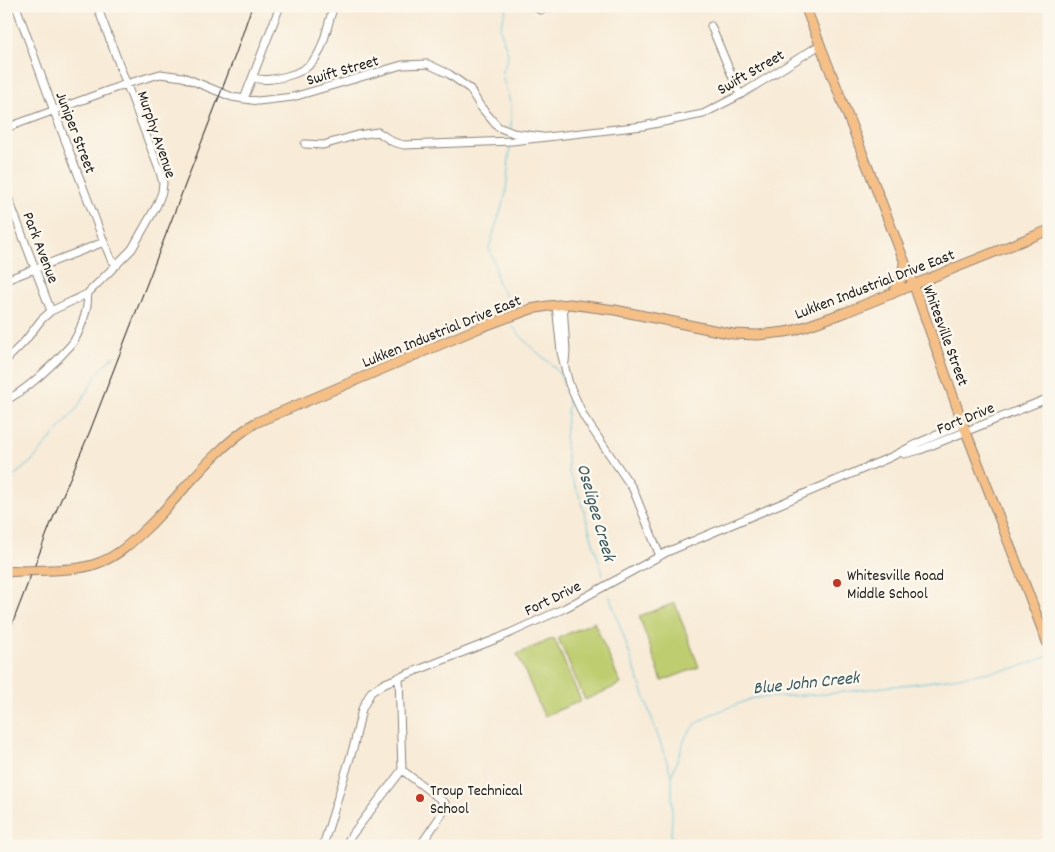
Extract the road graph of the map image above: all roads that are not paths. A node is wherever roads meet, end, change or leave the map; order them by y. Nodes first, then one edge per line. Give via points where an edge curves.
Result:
1 (16, 6) edge
2 (97, 6) edge
3 (280, 6) edge
4 (334, 6) edge
5 (535, 6) edge
6 (556, 6) edge
7 (805, 6) edge
8 (711, 26) dead end
9 (820, 45) junction
10 (253, 78) junction
11 (126, 84) junction
12 (740, 95) junction
13 (244, 99) junction
14 (54, 111) junction
15 (6, 128) edge
16 (543, 137) junction
17 (306, 144) dead end
18 (6, 192) edge
19 (1049, 230) edge
20 (104, 242) junction
21 (904, 260) junction
22 (117, 265) junction
23 (35, 269) junction
24 (6, 280) edge
25 (914, 286) junction
26 (87, 294) junction
27 (891, 295) junction
28 (559, 305) junction
29 (51, 311) junction
30 (6, 360) edge
31 (1049, 398) edge
32 (6, 400) edge
33 (965, 428) junction
34 (660, 556) junction
35 (6, 572) edge
36 (1049, 647) edge
37 (399, 677) junction
38 (402, 770) junction
39 (323, 846) edge
40 (345, 846) edge
41 (420, 846) edge

1 - 14 street, Juniper Street
2 - 11 street, Murphy Avenue
3 - 10 street
4 - 10 street via 314,63 302,72 280,78
5 - 6 street via 540,10
7 - 9 main road, Whitesville Street
8 - 12 street
9 - 12 street, Swift Street
9 - 21 main road, Whitesville Street
10 - 13 street
11 - 13 street, Swift Street via 149,76 173,75
11 - 14 street, Swift Street
11 - 22 street, Murphy Avenue via 160,172 162,192 132,249
12 - 16 street, Swift Street via 703,114 672,121
13 - 16 street, Swift Street via 287,98 402,65 428,64 470,89 498,127 513,133
14 - 15 street, Swift Street
14 - 20 street, Juniper Street
16 - 17 street, Swift Street via 404,145 378,132 323,145
18 - 23 street, Park Avenue
19 - 25 main road, Lukken Industrial Drive East
20 - 22 street, Juniper Street
20 - 23 street
21 - 25 main road, Whitesville Street
21 - 27 main road via 902,278
22 - 26 street, Murphy Avenue
23 - 24 street
23 - 29 street, Park Avenue
25 - 27 main road, Lukken Industrial Drive East
25 - 33 main road, Whitesville Street
26 - 29 street, Murphy Avenue
26 - 32 street via 87,309 72,344 39,376
27 - 28 main road, Lukken Industrial Drive East via 795,330 758,335 724,332 615,310
28 - 34 street via 569,384 584,417 633,489
28 - 35 main road, Lukken Industrial Drive East, bridge via 531,309 478,328 255,423 231,440 122,550 103,561 89,566
29 - 30 street, Murphy Avenue
31 - 33 street, Fort Drive
33 - 34 street, Fort Drive via 920,450 891,457 769,507
33 - 36 main road, Whitesville Street
34 - 37 street, Fort Drive via 565,608
37 - 38 street
37 - 39 street, Fort Drive via 370,692 366,699
38 - 40 street
38 - 41 street via 445,803 446,808

